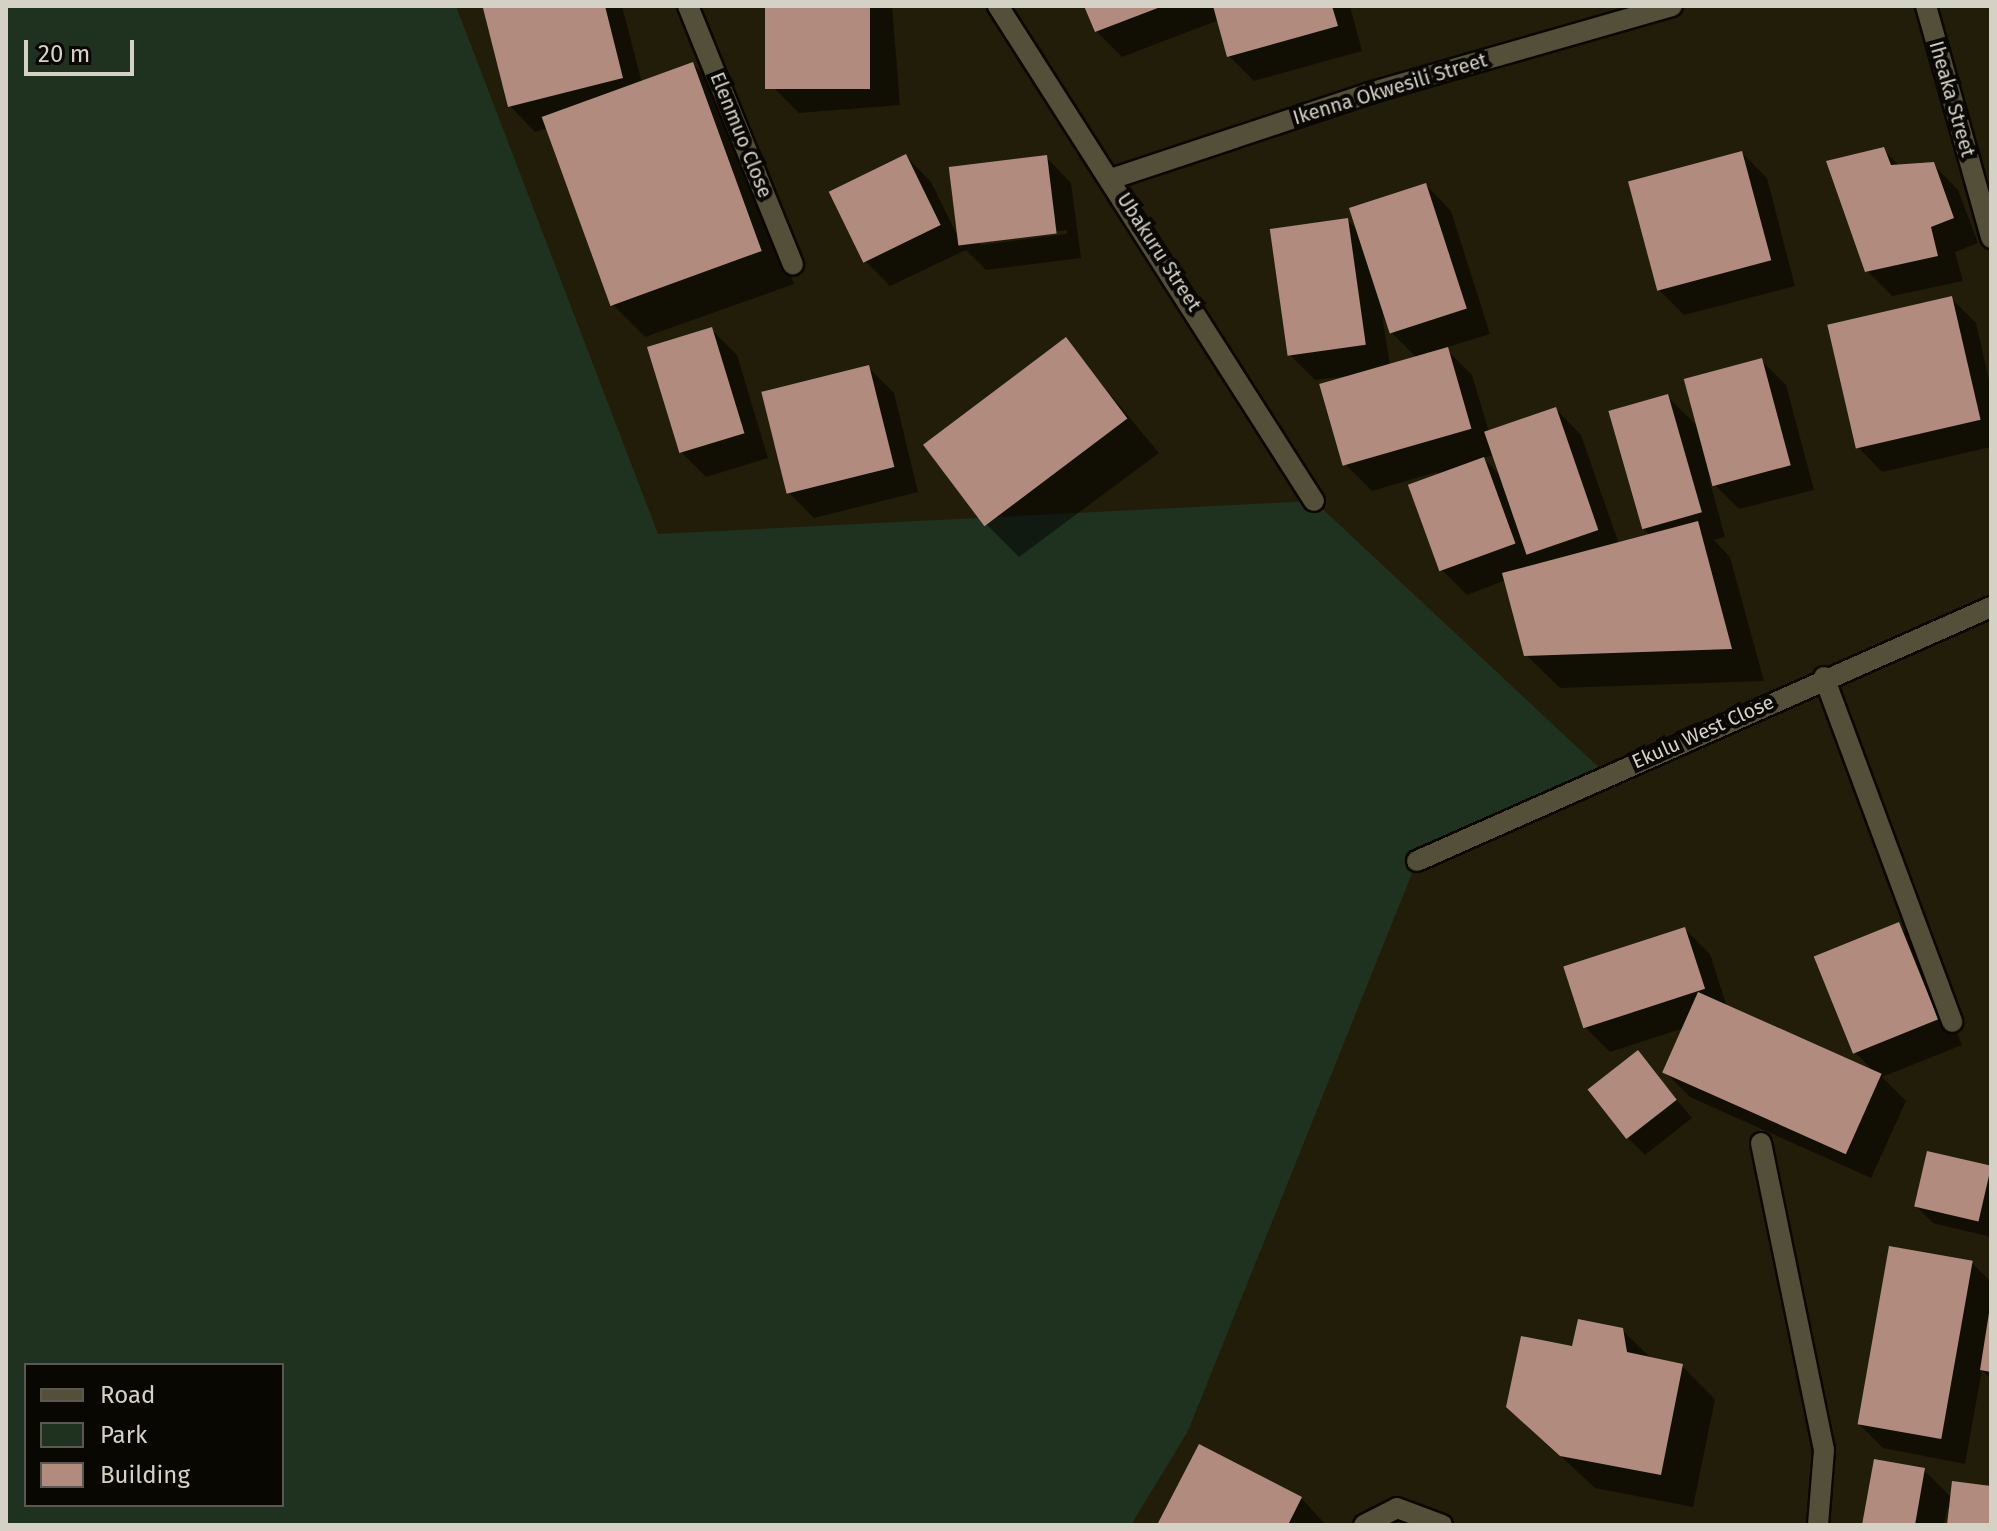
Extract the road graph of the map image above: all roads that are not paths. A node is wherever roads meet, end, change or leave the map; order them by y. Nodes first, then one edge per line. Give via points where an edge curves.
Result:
1 (688, 6) edge
2 (998, 6) edge
3 (1672, 6) edge
4 (1926, 6) edge
5 (1111, 179) junction
6 (1991, 238) edge
7 (793, 265) dead end
8 (1314, 501) dead end
9 (1991, 607) edge
10 (1824, 677) junction
11 (1417, 861) dead end
12 (1952, 1022) dead end
13 (1761, 1143) dead end
14 (1364, 1525) edge
15 (1442, 1525) edge
16 (1818, 1525) edge

1 - 7 street, Elenmuo Close
2 - 5 street, Ubakuru Street
3 - 5 street, Ikenna Okwesili Street via 1369,93
4 - 6 street, Iheaka Street
5 - 8 street, Ubakuru Street
9 - 10 street, Ekulu West Close
10 - 11 street, Ekulu West Close
10 - 12 street
13 - 16 street via 1824,1450
14 - 15 street via 1397,1508

